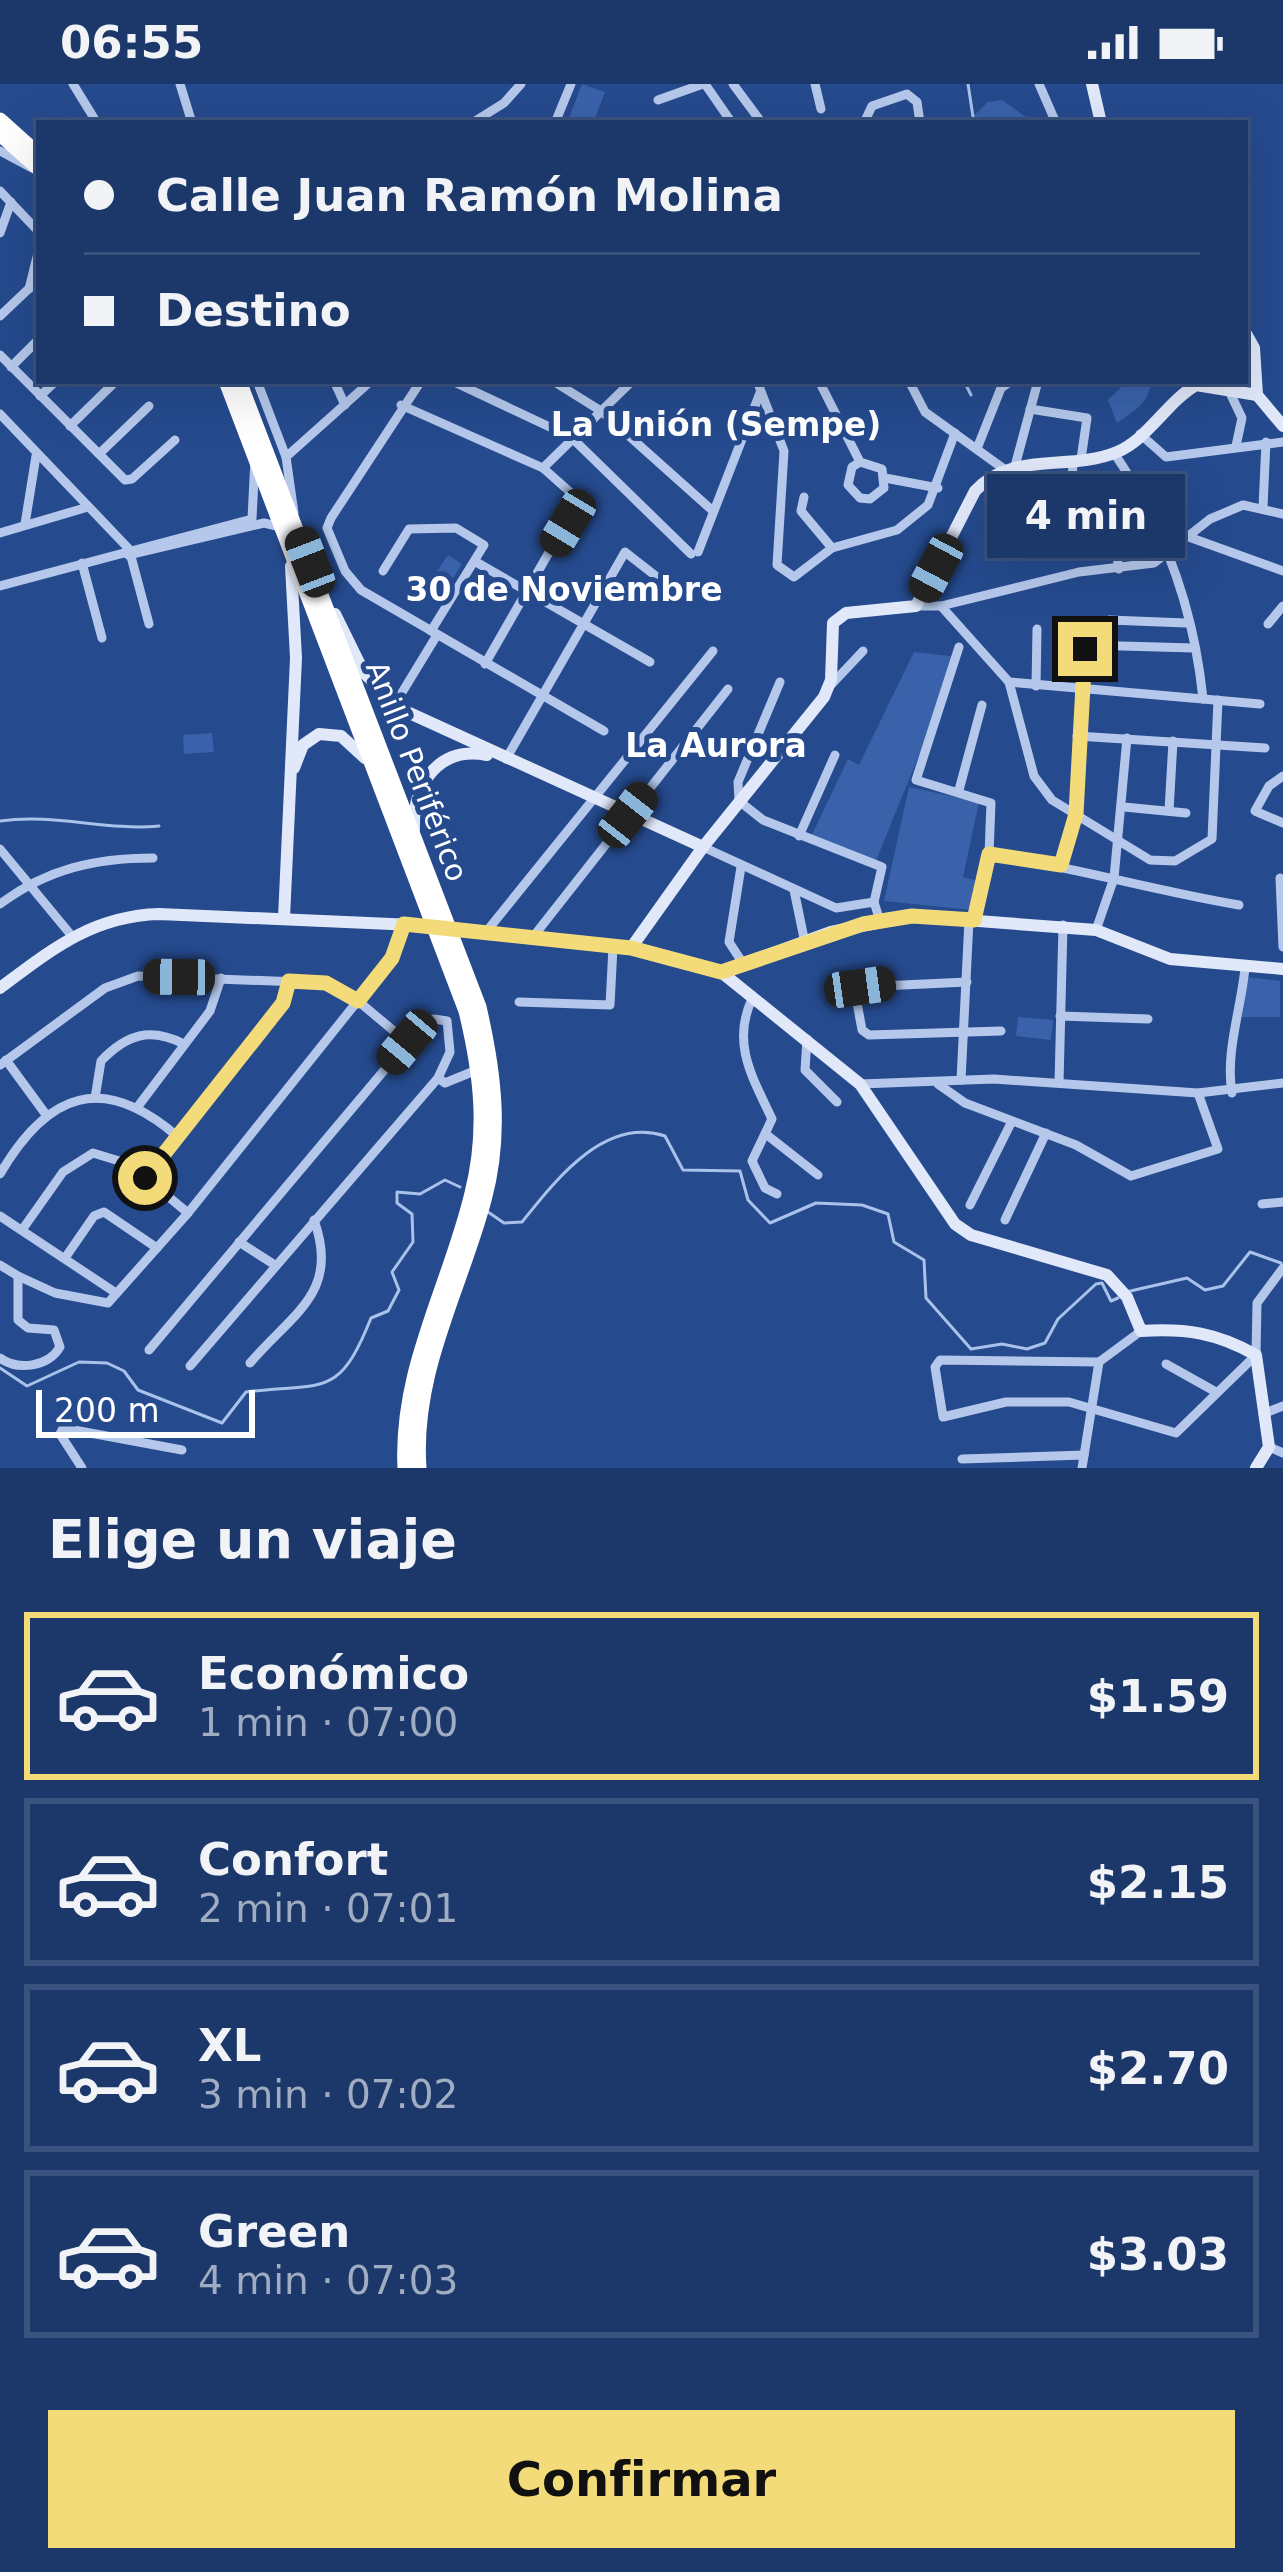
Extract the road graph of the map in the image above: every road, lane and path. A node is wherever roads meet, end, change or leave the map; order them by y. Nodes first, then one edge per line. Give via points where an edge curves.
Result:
1 (74, 84) edge
2 (180, 84) edge
3 (521, 84) edge
4 (571, 84) edge
5 (704, 84) edge
6 (733, 84) edge
7 (815, 84) edge
8 (1039, 84) edge
9 (1092, 84) edge
10 (658, 100) dead end
11 (821, 109) dead end
12 (0, 120) edge
13 (95, 120) edge
14 (191, 120) edge
15 (477, 120) edge
16 (556, 120) edge
17 (730, 120) edge
18 (760, 120) edge
19 (865, 120) edge
20 (920, 120) edge
21 (1055, 120) edge
22 (1100, 120) edge
23 (0, 134) edge
24 (0, 151) edge
25 (36, 152) edge
26 (36, 167) edge
27 (36, 169) edge
28 (0, 191) edge
29 (11, 202) junction
30 (36, 229) edge
31 (0, 233) edge
32 (36, 261) edge
33 (36, 282) edge
34 (29, 289) junction
35 (0, 316) edge
36 (1248, 337) edge
37 (36, 342) edge
38 (0, 355) edge
39 (11, 367) junction
40 (53, 384) edge
41 (113, 384) edge
42 (227, 384) edge
43 (240, 384) edge
44 (258, 384) edge
45 (335, 384) edge
46 (368, 384) edge
47 (418, 384) edge
48 (458, 384) edge
49 (558, 384) edge
50 (629, 384) edge
51 (821, 384) edge
52 (910, 384) edge
53 (1007, 384) edge
54 (1037, 384) edge
55 (1196, 384) edge
56 (1200, 384) edge
57 (759, 387) edge
58 (1231, 395) junction
59 (1257, 395) junction
60 (40, 396) junction
61 (344, 405) junction
62 (401, 405) junction
63 (148, 406) dead end
64 (1030, 409) junction
65 (601, 411) junction
66 (0, 414) edge
67 (70, 426) junction
68 (1283, 426) edge
69 (956, 433) junction
70 (1140, 434) junction
71 (571, 437) junction
72 (176, 440) dead end
73 (1266, 442) junction
74 (1283, 443) edge
75 (978, 446) junction
76 (1236, 446) junction
77 (1114, 453) junction
78 (99, 454) junction
79 (36, 456) junction
80 (255, 457) junction
81 (286, 457) junction
82 (1077, 460) junction
83 (860, 462) junction
84 (1010, 467) junction
85 (543, 468) junction
86 (885, 478) junction
87 (938, 488) junction
88 (804, 496) dead end
89 (88, 507) junction
90 (1263, 507) junction
91 (712, 512) junction
92 (1283, 514) edge
93 (260, 519) junction
94 (1112, 521) dead end
95 (25, 524) junction
96 (288, 528) junction
97 (0, 533) edge
98 (1026, 534) dead end
99 (1186, 536) junction
100 (1078, 541) dead end
101 (832, 548) junction
102 (130, 552) junction
103 (1167, 554) junction
104 (310, 562) junction
105 (476, 562) junction
106 (82, 563) junction
107 (1119, 569) junction
108 (383, 571) dead end
109 (1283, 571) edge
110 (656, 577) dead end
111 (0, 586) edge
112 (528, 591) junction
113 (1270, 600) dead end
114 (916, 606) junction
115 (941, 606) junction
116 (1283, 607) edge
117 (584, 622) junction
118 (1186, 623) junction
119 (149, 624) dead end
120 (1268, 624) dead end
121 (1037, 629) dead end
122 (434, 633) junction
123 (102, 638) dead end
124 (1088, 644) junction
125 (959, 647) dead end
126 (1194, 648) junction
127 (713, 651) dead end
128 (863, 651) dead end
129 (650, 662) dead end
130 (485, 664) junction
131 (780, 682) dead end
132 (1009, 682) junction
133 (830, 686) junction
134 (1036, 686) junction
135 (728, 689) dead end
136 (1082, 689) junction
137 (541, 696) junction
138 (1203, 699) junction
139 (1218, 700) junction
140 (395, 704) junction
141 (1260, 704) dead end
142 (982, 705) dead end
143 (604, 731) dead end
144 (1077, 736) junction
145 (1127, 739) junction
146 (1173, 741) junction
147 (1220, 744) junction
148 (1264, 748) dead end
149 (835, 755) dead end
150 (506, 759) junction
151 (373, 768) junction
152 (1283, 776) edge
153 (290, 786) junction
154 (958, 790) junction
155 (593, 798) junction
156 (739, 800) junction
157 (1124, 806) junction
158 (1169, 811) junction
159 (1186, 813) dead end
160 (1076, 814) junction
161 (628, 815) junction
162 (1283, 823) edge
163 (800, 836) junction
164 (1120, 842) junction
165 (415, 843) junction
166 (703, 847) junction
167 (0, 849) edge
168 (989, 854) junction
169 (153, 857) dead end
170 (1061, 865) junction
171 (742, 867) junction
172 (1114, 878) junction
173 (1280, 878) dead end
174 (30, 881) junction
175 (794, 890) junction
176 (874, 902) junction
177 (0, 904) edge
178 (1240, 905) dead end
179 (284, 918) junction
180 (971, 920) junction
181 (880, 921) junction
182 (409, 924) junction
183 (1063, 926) junction
184 (1096, 930) junction
185 (481, 932) junction
186 (71, 935) junction
187 (533, 937) junction
188 (805, 943) junction
189 (613, 946) junction
190 (1283, 947) edge
191 (631, 948) junction
192 (744, 965) junction
193 (1245, 968) junction
194 (1283, 969) edge
195 (721, 972) junction
196 (221, 978) junction
197 (289, 981) junction
198 (967, 982) junction
199 (0, 988) edge
200 (752, 999) junction
201 (358, 1001) junction
202 (519, 1002) dead end
203 (1060, 1016) junction
204 (1148, 1019) dead end
205 (964, 1030) junction
206 (1001, 1031) dead end
207 (807, 1039) junction
208 (407, 1042) junction
209 (184, 1044) junction
210 (3, 1063) edge
211 (479, 1069) junction
212 (438, 1078) junction
213 (961, 1080) junction
214 (1283, 1082) edge
215 (1059, 1083) junction
216 (860, 1084) junction
217 (938, 1084) junction
218 (1198, 1093) junction
219 (1232, 1093) junction
220 (95, 1098) junction
221 (836, 1102) dead end
222 (139, 1105) junction
223 (47, 1116) junction
224 (1012, 1121) junction
225 (1046, 1133) junction
226 (767, 1136) junction
227 (178, 1137) junction
228 (0, 1174) edge
229 (818, 1175) dead end
230 (145, 1178) junction
231 (777, 1194) dead end
232 (1283, 1202) edge
233 (1262, 1204) dead end
234 (970, 1205) dead end
235 (188, 1213) junction
236 (0, 1216) edge
237 (314, 1220) junction
238 (1004, 1220) dead end
239 (22, 1230) junction
240 (239, 1242) junction
241 (157, 1248) junction
242 (64, 1258) junction
243 (275, 1264) junction
244 (0, 1265) edge
245 (1283, 1269) edge
246 (18, 1276) junction
247 (116, 1293) junction
248 (1142, 1331) junction
249 (149, 1350) dead end
250 (1256, 1355) junction
251 (0, 1358) edge
252 (1099, 1362) junction
253 (250, 1363) dead end
254 (1166, 1364) dead end
255 (190, 1366) dead end
256 (1216, 1392) junction
257 (1092, 1406) junction
258 (1283, 1406) edge
259 (1263, 1414) junction
260 (1278, 1449) edge
261 (182, 1450) dead end
262 (1084, 1455) junction
263 (962, 1459) dead end
264 (82, 1468) edge
265 (405, 1468) edge
266 (418, 1468) edge
267 (1082, 1468) edge
268 (1256, 1468) edge

1 - 13 street
2 - 14 street
3 - 15 street
4 - 16 street
5 - 10 street
5 - 17 street
6 - 18 street
7 - 11 street
8 - 21 street
9 - 22 street
12 - 25 highway
19 - 20 street via 872,106 907,94
23 - 26 highway
24 - 27 street
28 - 29 street
29 - 30 street
29 - 31 street
32 - 34 street
33 - 34 street
34 - 35 street
36 - 59 street
37 - 39 street
38 - 39 street
39 - 60 street
40 - 60 street
41 - 67 street
42 - 80 highway, Anillo Periférico
43 - 96 highway, Anillo Periférico
44 - 81 street
45 - 61 street
46 - 61 street
47 - 62 street
48 - 71 street
49 - 65 street
50 - 65 street
51 - 83 street
52 - 69 street via 917,404
53 - 75 street
54 - 64 street
55 - 70 street
56 - 58 street
57 - 91 street
57 - 101 street via 784,451 777,565 794,578
58 - 59 street
58 - 76 street via 1242,418
59 - 68 street
60 - 67 street
61 - 81 street
62 - 85 street
62 - 122 street via 327,528 350,580
63 - 78 street
64 - 82 street via 1087,418
64 - 84 street
65 - 71 street
65 - 91 street
66 - 79 street
67 - 78 street
69 - 75 street
69 - 87 street
70 - 76 street via 1166,457
70 - 77 street
71 - 85 street
71 - 91 street via 695,553
72 - 78 street via 130,480
73 - 74 street
73 - 76 street
73 - 90 street
75 - 84 street
77 - 82 street
77 - 103 street via 1152,511
79 - 89 street
79 - 95 street
80 - 93 street via 250,487
80 - 96 highway, Anillo Periférico
81 - 96 street
82 - 84 street
82 - 100 street via 1071,507
83 - 86 street via 872,462
83 - 86 street via 848,476 860,498 878,495
84 - 98 street
84 - 114 street via 975,491
85 - 112 street via 579,500
86 - 87 street
87 - 101 street via 897,530
88 - 101 street via 801,511
89 - 95 street
89 - 102 street
90 - 92 street
90 - 99 street via 1243,505
93 - 96 street
93 - 102 street
94 - 107 street
95 - 97 street
96 - 104 highway, Anillo Periférico
96 - 151 highway, Anillo Periférico
96 - 153 street via 296,658
99 - 103 street
99 - 109 street
102 - 106 street
102 - 119 street
103 - 107 street
103 - 118 street
104 - 140 street via 364,673
104 - 165 highway, Anillo Periférico
105 - 108 street via 484,545 456,527 409,529
105 - 112 street
105 - 122 street
106 - 111 street
106 - 123 street
107 - 115 street
110 - 117 street via 625,552
112 - 117 street
112 - 130 street
113 - 116 street
114 - 115 street
114 - 133 street via 847,613 832,623
115 - 132 street
116 - 120 street
117 - 129 street
117 - 137 street
118 - 124 street via 1109,620
118 - 126 street
121 - 134 street
122 - 130 street
122 - 140 street
124 - 126 street
124 - 136 street
125 - 154 street via 916,780
126 - 138 street
127 - 155 street
128 - 133 street
130 - 137 street
131 - 156 street via 738,782
132 - 134 street
132 - 160 street via 1038,785
133 - 156 street
134 - 136 street
135 - 161 street
136 - 138 street
136 - 144 street
137 - 143 street
137 - 150 street
138 - 139 street
139 - 141 street
139 - 147 street
140 - 150 street
142 - 154 street
144 - 145 street
144 - 160 street
145 - 146 street
145 - 157 street
146 - 147 street
146 - 158 street
147 - 148 street
147 - 164 street via 1212,839 1162,862
149 - 163 street
150 - 155 street
150 - 165 street via 474,753 438,763 416,797
151 - 153 street via 350,740 319,734 297,757
151 - 211 highway, Anillo Periférico via 466,1011
152 - 162 street via 1255,809
153 - 179 street
154 - 168 street via 991,803
155 - 161 street
155 - 185 street
156 - 163 street
156 - 166 street
157 - 158 street
157 - 164 street
158 - 159 street
160 - 164 street
160 - 170 street
161 - 166 street
161 - 187 street
163 - 176 street via 882,867
164 - 172 street
165 - 266 highway, Anillo Periférico via 478,1007 495,1083 484,1198 426,1374
166 - 171 street
166 - 191 street
167 - 174 street
168 - 170 street
168 - 180 street
169 - 174 street via 86,862
170 - 172 street
171 - 175 street
171 - 192 street via 729,942
172 - 178 street
172 - 184 street
173 - 190 street
174 - 177 street
174 - 186 street
175 - 176 street via 842,910
175 - 188 street
176 - 181 street
179 - 182 street
179 - 186 street via 138,915
180 - 181 street
180 - 183 street
180 - 198 street
181 - 188 street
182 - 185 street, bridge
182 - 201 street
183 - 184 street
183 - 203 street
184 - 193 street via 1170,959
185 - 187 street
186 - 199 street
187 - 189 street
188 - 192 street
189 - 191 street
189 - 202 street via 610,1005
191 - 195 street
192 - 195 street
193 - 194 street
193 - 219 street via 1227,1066
195 - 200 street
196 - 197 street
196 - 209 street via 211,1011
196 - 210 street via 120,980
197 - 201 street via 326,983
197 - 227 street via 283,1003
198 - 205 street
198 - 205 street via 892,982 856,991 866,1034
200 - 207 street
200 - 226 street via 742,1024 744,1056 772,1119
201 - 208 street
201 - 235 street
203 - 204 street
203 - 215 street
205 - 206 street
205 - 213 street
207 - 216 street
207 - 221 street via 806,1070
208 - 212 street via 434,1019 447,1021 450,1052
208 - 240 street
209 - 220 street via 160,1034 132,1036 101,1061
209 - 222 street
210 - 223 street
211 - 212 street via 451,1082
211 - 265 highway, Anillo Periférico via 476,1173 412,1374
212 - 237 street
213 - 215 street
213 - 217 street
214 - 219 street
215 - 218 street
216 - 217 street
216 - 248 street via 955,1223 970,1235 1107,1275
217 - 224 street
218 - 219 street
218 - 225 street via 1218,1149 1147,1174 1131,1176
220 - 222 street
220 - 223 street
222 - 227 street
223 - 228 street
224 - 225 street
224 - 234 street
225 - 238 street
226 - 229 street
226 - 231 street via 752,1161
227 - 230 street
230 - 235 street
230 - 239 street via 117,1156 82,1156
232 - 233 street
235 - 241 street
236 - 239 street
237 - 243 street
237 - 253 street via 323,1276
239 - 242 street
240 - 243 street
240 - 249 street
241 - 242 street via 104,1212
241 - 247 street
242 - 247 street
243 - 255 street
244 - 246 street
245 - 250 street via 1257,1303
246 - 247 street via 100,1305
246 - 251 street via 20,1324 54,1330 60,1347 42,1362
248 - 250 street via 1185,1328
248 - 252 street
250 - 256 street
250 - 259 street
252 - 257 street
252 - 257 street via 940,1360 935,1367 946,1419 1006,1402
254 - 256 street
256 - 257 street via 1173,1434
257 - 262 street
258 - 259 street
259 - 260 street
260 - 268 street
261 - 264 street via 63,1428
262 - 263 street
262 - 267 street

